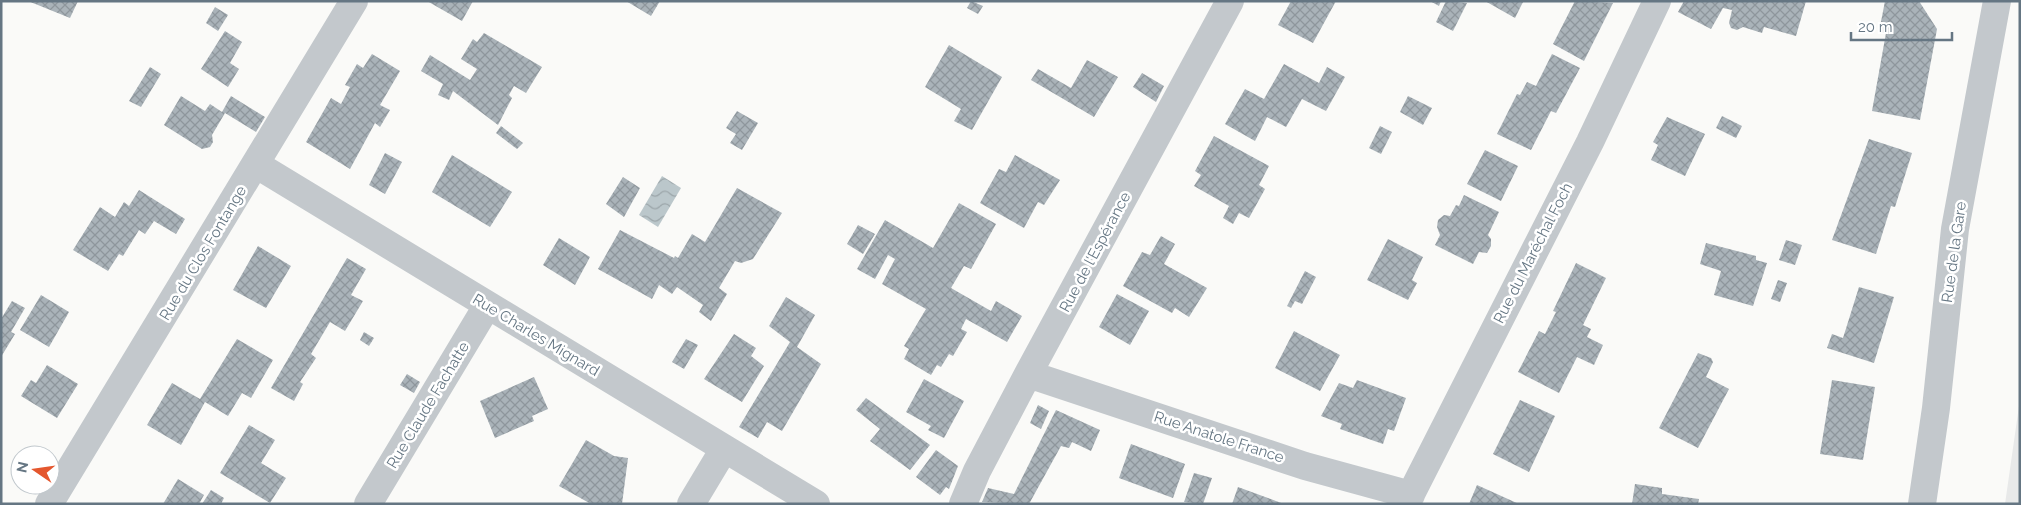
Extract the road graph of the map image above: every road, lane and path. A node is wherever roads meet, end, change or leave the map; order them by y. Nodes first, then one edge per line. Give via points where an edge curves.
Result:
1 (354, 1) edge
2 (1230, 1) edge
3 (1657, 1) edge
4 (1997, 1) edge
5 (257, 165) junction
6 (487, 306) junction
7 (1028, 374) junction
8 (724, 449) junction
9 (1408, 500) edge
10 (49, 504) edge
11 (368, 504) edge
12 (691, 504) edge
13 (816, 504) edge
14 (963, 504) edge
15 (1922, 504) edge

1 - 5 street, Rue du Clos Fontange
2 - 7 street, Rue de l'Espérance
3 - 9 street, Rue du Maréchal Foch via 1590,142
4 - 15 street, Rue de la Gare via 1955,229
5 - 6 street, Rue Charles Mignard
5 - 10 street, Rue du Clos Fontange
6 - 8 street, Rue Charles Mignard
6 - 11 street, Rue Claude Fachatte
7 - 9 street, Rue Anatole France
7 - 14 street, Rue de l'Espérance
8 - 12 street
8 - 13 street, Rue Charles Mignard

